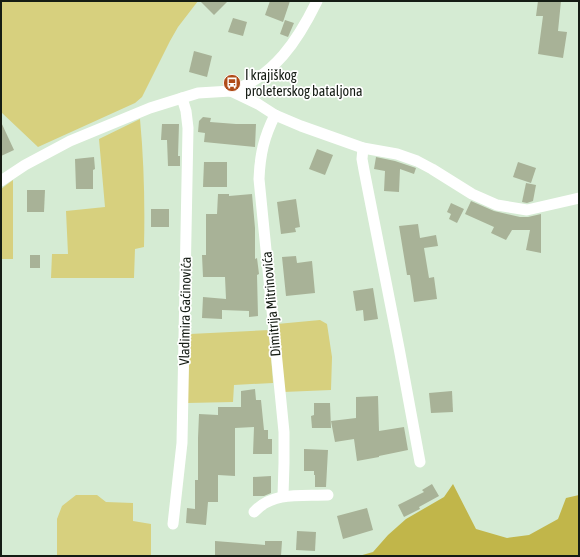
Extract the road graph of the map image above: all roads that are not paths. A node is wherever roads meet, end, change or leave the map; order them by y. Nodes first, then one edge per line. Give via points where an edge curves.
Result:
1 (317, 1) edge
2 (255, 81) junction
3 (231, 91) junction
4 (182, 98) junction
5 (258, 104) junction
6 (275, 115) junction
7 (363, 148) junction
8 (1, 181) edge
9 (579, 198) edge
10 (420, 462) dead end
11 (328, 495) dead end
12 (282, 496) junction
13 (254, 512) dead end
14 (173, 524) dead end

1 - 2 street via 285,54
2 - 3 street
2 - 5 street via 253,94
3 - 4 street via 198,93
3 - 5 street
4 - 8 street via 150,108 70,141
4 - 14 street, Vladimira Gaćinovića via 188,128 182,443
5 - 6 street
6 - 7 street
6 - 12 street, Dimitrija Mitrinovića via 262,147 259,179 284,432
7 - 9 street via 397,154 417,161 472,194 498,206 527,210
7 - 10 street via 362,159
11 - 12 street
12 - 13 street via 265,502

